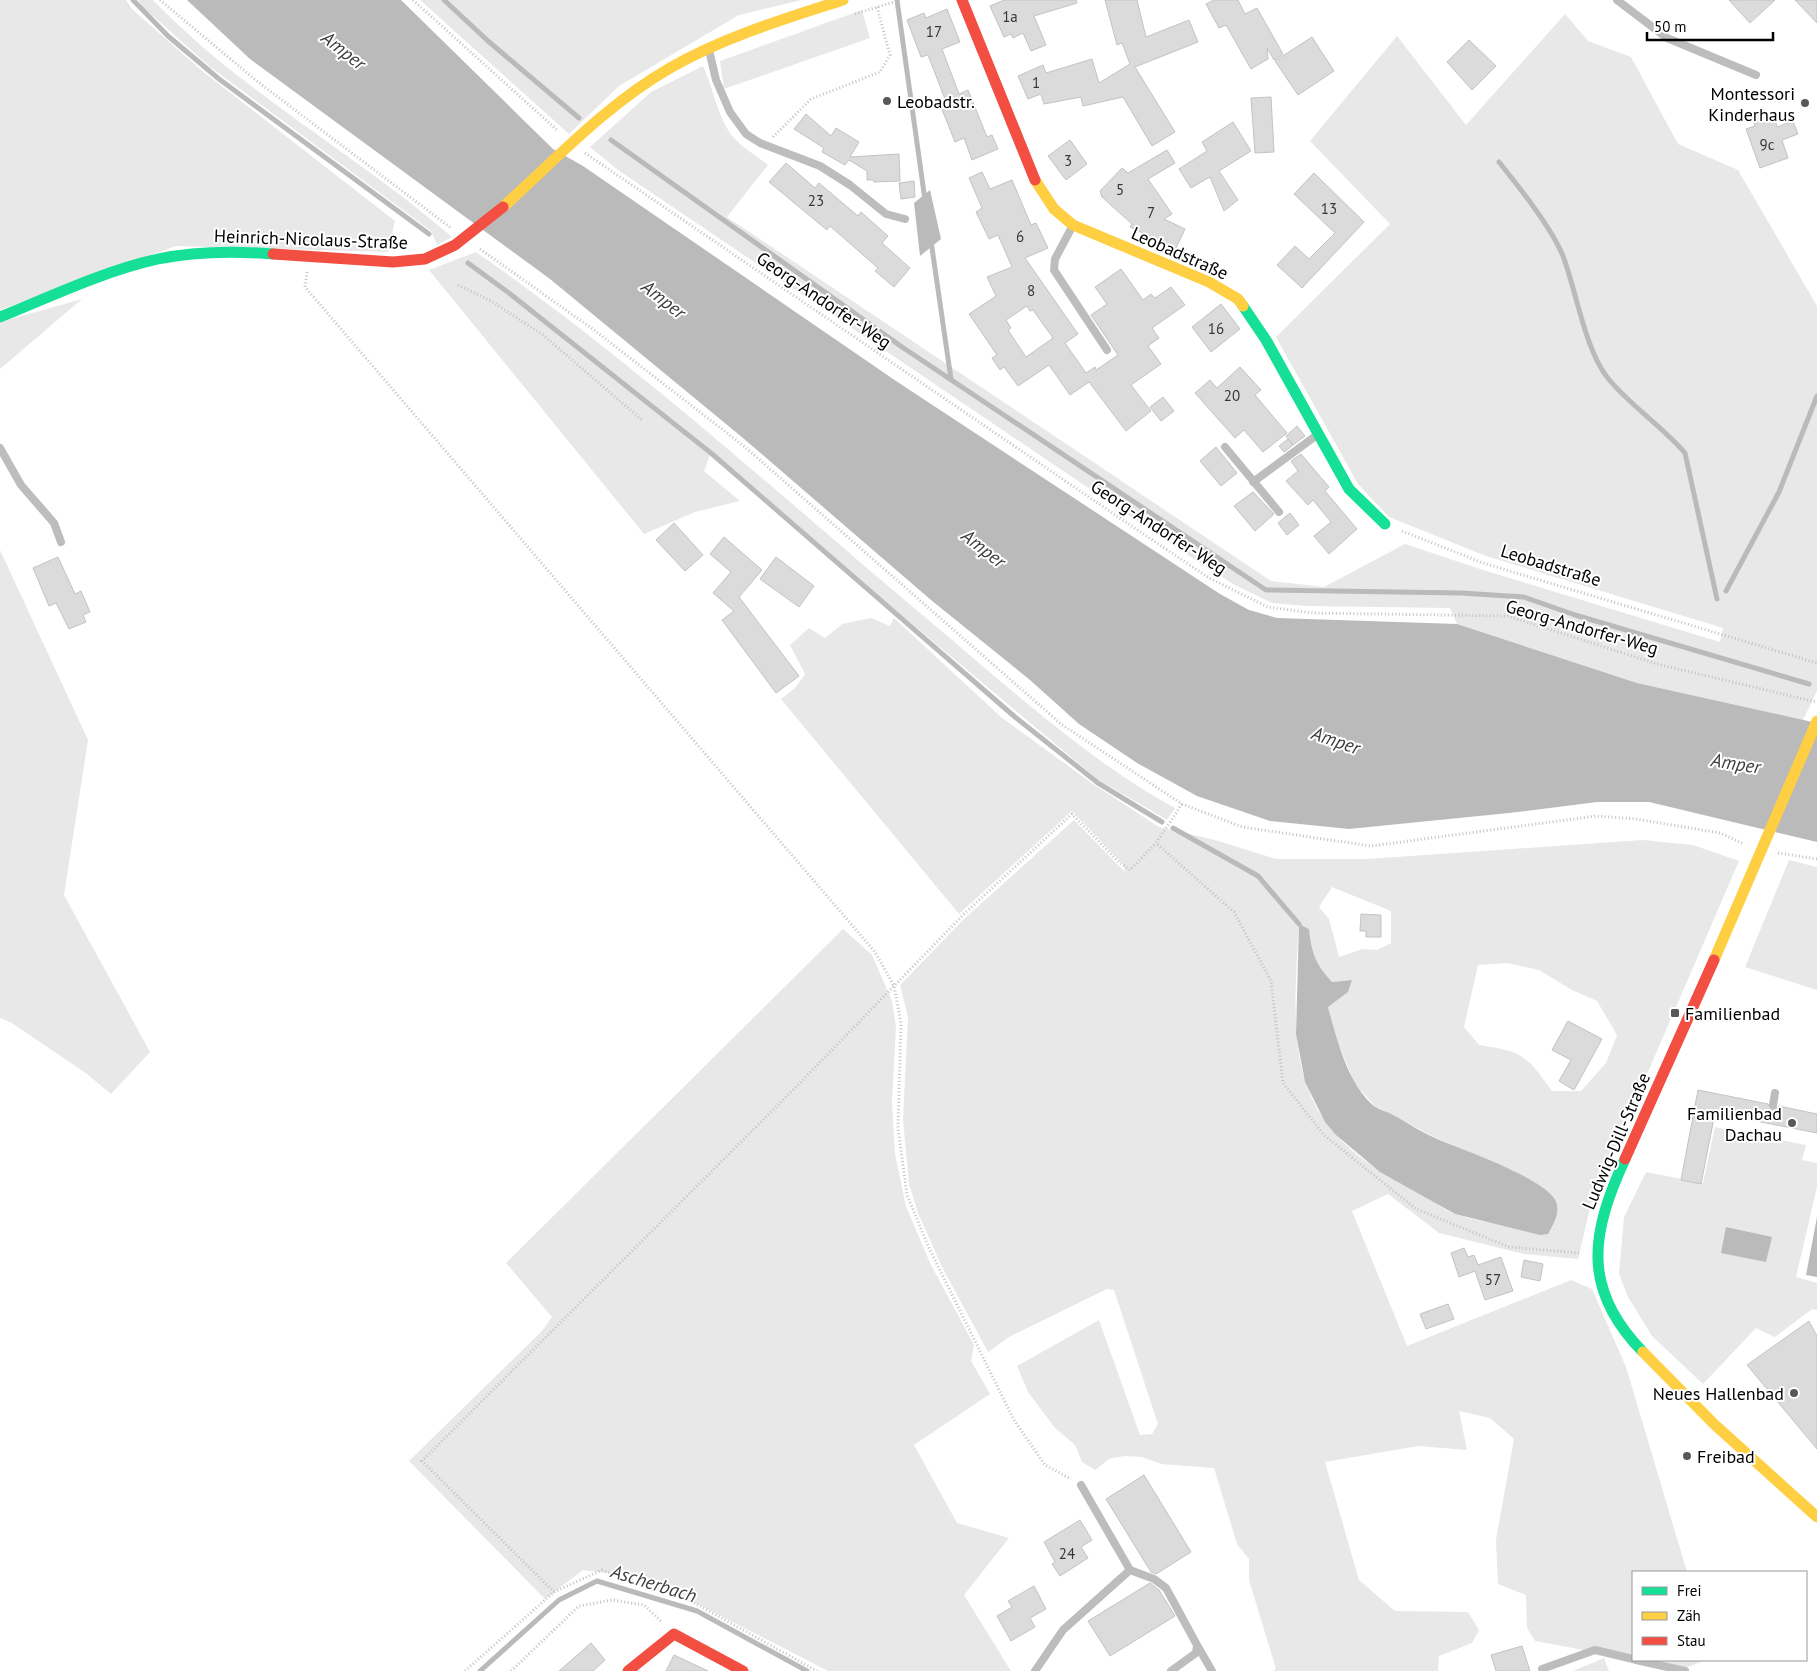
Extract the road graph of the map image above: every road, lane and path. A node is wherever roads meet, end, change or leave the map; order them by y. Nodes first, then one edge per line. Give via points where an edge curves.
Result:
1 (160, 0) edge
2 (412, 0) edge
3 (843, 0) edge
4 (900, 0) edge
5 (962, 0) edge
6 (1617, 0) edge
7 (877, 7) junction
8 (850, 16) dead end
9 (708, 48) junction
10 (1756, 75) dead end
11 (570, 142) junction
12 (765, 145) junction
13 (582, 150) dead end
14 (905, 219) dead end
15 (1073, 225) junction
16 (464, 239) junction
17 (479, 248) dead end
18 (310, 257) junction
19 (458, 285) dead end
20 (0, 317) edge
21 (1107, 350) dead end
22 (642, 420) dead end
23 (1319, 434) junction
24 (0, 448) edge
25 (1225, 448) dead end
26 (1253, 482) junction
27 (1278, 512) dead end
28 (1385, 524) joint
29 (60, 542) dead end
30 (1817, 663) edge
31 (1817, 702) edge
32 (1817, 721) edge
33 (1182, 804) junction
34 (1156, 843) junction
35 (1764, 848) junction
36 (1789, 854) dead end
37 (1817, 859) edge
38 (894, 986) junction
39 (1775, 1093) dead end
40 (1773, 1105) dead end
41 (1597, 1254) junction
42 (1081, 1485) joint
43 (1817, 1517) edge
44 (1130, 1570) junction
45 (554, 1592) junction
46 (674, 1634) junction
47 (1197, 1645) junction
48 (1632, 1658) edge
49 (1643, 1661) edge
50 (465, 1671) edge
51 (511, 1671) edge
52 (628, 1671) edge
53 (744, 1671) edge
54 (817, 1671) edge
55 (1035, 1671) edge
56 (1171, 1671) edge
57 (1212, 1671) edge
58 (1543, 1671) edge
59 (1685, 1671) edge

1 - 16 path via 258,82
2 - 11 path
3 - 9 street, Heinrich-Nicolaus-Straße
4 - 7 path
5 - 15 street, Leobadstraße via 1039,190
6 - 10 lane via 1667,38
7 - 8 path
7 - 12 path via 890,55 880,72 811,99
9 - 11 street, Heinrich-Nicolaus-Straße via 632,93
9 - 12 lane via 716,80 730,112 746,134
11 - 16 street, Heinrich-Nicolaus-Straße via 485,226
12 - 14 lane via 820,166 886,214
13 - 31 path, Georg-Andorfer-Weg via 1131,527 1209,578 1268,607 1313,613 1508,616 1657,664
15 - 21 lane via 1055,259 1054,270
15 - 23 street, Leobadstraße via 1209,282 1238,299 1266,340
16 - 18 street, Heinrich-Nicolaus-Straße via 433,256 414,260
17 - 33 path via 594,330 745,447 1062,724
18 - 20 street, Heinrich-Nicolaus-Straße via 213,253 155,260
18 - 38 path via 305,287 875,952
19 - 22 path via 491,301 544,335
23 - 26 lane
23 - 28 street, Leobadstraße via 1349,489
24 - 29 lane via 26,492 54,523
25 - 26 lane
26 - 27 lane
28 - 30 path, Leobadstraße via 1483,563
32 - 35 street, Ludwig-Dill-Straße
33 - 34 path
33 - 35 path via 1242,827 1371,846 1596,816 1720,833
34 - 38 path via 1130,870 1072,814 964,914
34 - 41 path via 1234,912 1271,981 1283,1083 1324,1135 1416,1209 1509,1246
35 - 41 street, Ludwig-Dill-Straße via 1611,1189 1600,1224
36 - 37 path
38 - 42 path via 901,1023 898,1128 907,1195 929,1248 1014,1420 1045,1464
38 - 45 path via 422,1461
39 - 40 lane
41 - 43 street, Ludwig-Dill-Straße via 1605,1298 1626,1335 1714,1424
42 - 44 lane
44 - 47 lane via 1154,1579 1166,1588
44 - 55 lane via 1063,1630
45 - 50 path
45 - 54 path via 602,1570 691,1602
46 - 51 path via 644,1605 612,1600 579,1606
46 - 52 street
46 - 53 street
47 - 56 lane via 1196,1653
47 - 57 lane
48 - 58 lane via 1595,1650
49 - 59 lane

